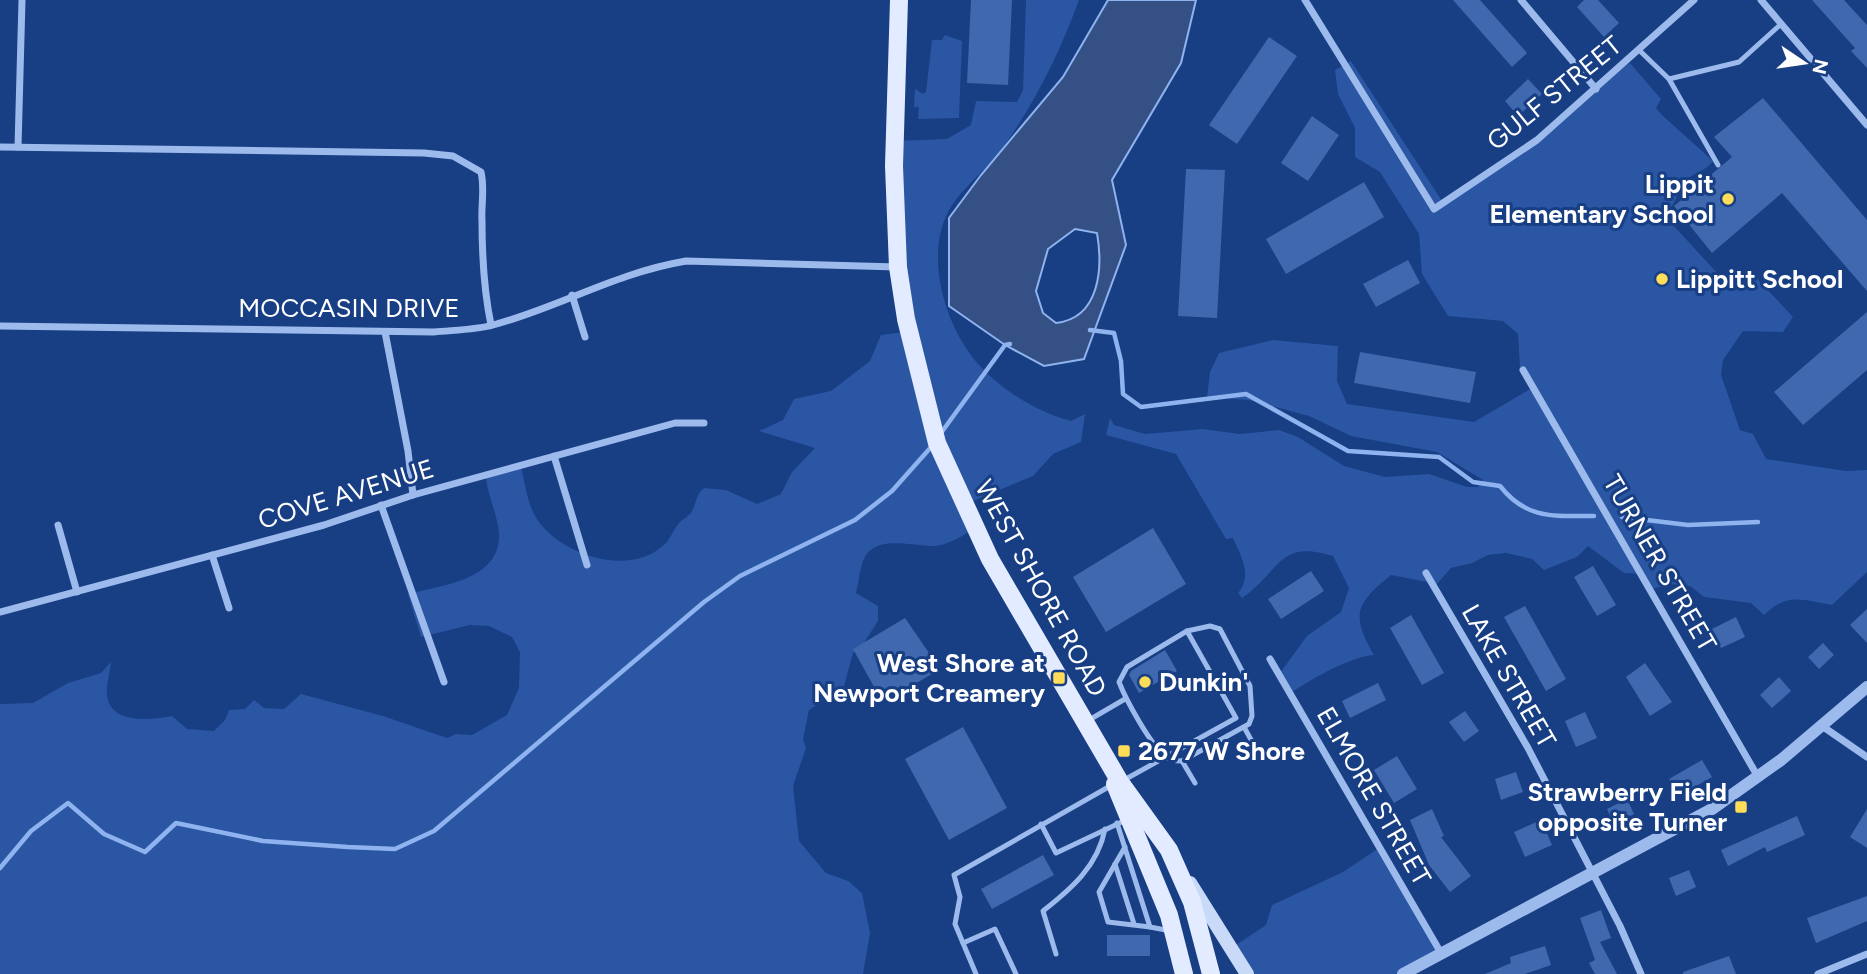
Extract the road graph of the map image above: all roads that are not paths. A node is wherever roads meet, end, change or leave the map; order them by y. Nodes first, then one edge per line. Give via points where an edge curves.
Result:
1 (22, 0) edge
2 (898, 0) edge
3 (1305, 0) edge
4 (1521, 0) edge
5 (1694, 0) edge
6 (1760, 0) edge
7 (1781, 24) junction
8 (1639, 50) junction
9 (1669, 79) junction
10 (1596, 89) junction
11 (1867, 125) edge
12 (0, 147) edge
13 (18, 147) junction
14 (1718, 165) dead end
15 (898, 267) junction
16 (572, 295) junction
17 (491, 325) junction
18 (0, 326) edge
19 (385, 331) junction
20 (584, 337) dead end
21 (1523, 370) dead end
22 (705, 423) dead end
23 (554, 456) junction
24 (412, 495) junction
25 (381, 505) junction
26 (58, 525) dead end
27 (212, 555) junction
28 (587, 565) dead end
29 (1426, 573) dead end
30 (77, 592) junction
31 (229, 608) dead end
32 (0, 612) edge
33 (1187, 631) junction
34 (1270, 659) dead end
35 (444, 682) dead end
36 (1867, 687) edge
37 (1125, 699) junction
38 (1085, 722) junction
39 (1822, 726) junction
40 (1244, 727) junction
41 (1255, 747) dead end
42 (1166, 757) junction
43 (1867, 757) edge
44 (1182, 761) junction
45 (1758, 777) junction
46 (1118, 783) junction
47 (1195, 783) dead end
48 (1123, 821) junction
49 (1041, 824) junction
50 (1105, 829) junction
51 (1132, 843) junction
52 (1175, 862) junction
53 (1115, 864) junction
54 (1592, 875) junction
55 (1134, 925) junction
56 (1150, 927) junction
57 (1174, 932) junction
58 (963, 943) junction
59 (1441, 953) junction
60 (1056, 954) dead end
61 (1867, 954) edge
62 (976, 974) edge
63 (1016, 974) edge
64 (1184, 974) edge
65 (1211, 974) edge
66 (1247, 974) edge
67 (1403, 974) edge
68 (1641, 974) edge
69 (1818, 974) edge

1 - 13 street
2 - 15 main road, WEST SHORE ROAD via 894,166
3 - 10 street, GULF STREET via 1434,209 1537,140
4 - 10 street
5 - 8 street, GULF STREET
6 - 7 street
7 - 9 lane via 1739,62
7 - 11 street
8 - 9 lane
8 - 10 street, GULF STREET
9 - 14 lane
12 - 13 street
13 - 17 street via 453,156 481,172
15 - 16 street, MOCCASIN DRIVE via 686,261 659,265
15 - 38 main road, WEST SHORE ROAD via 937,443 954,486 990,559
16 - 17 street, MOCCASIN DRIVE
16 - 20 street
17 - 19 street, MOCCASIN DRIVE via 435,332
18 - 19 street, MOCCASIN DRIVE
19 - 24 street
21 - 45 street, TURNER STREET
22 - 23 street, COVE AVENUE via 675,423
23 - 24 street, COVE AVENUE
23 - 28 street
24 - 25 street, COVE AVENUE
25 - 27 street, COVE AVENUE via 324,526
25 - 35 street
26 - 30 street
27 - 30 street, COVE AVENUE
27 - 31 street
29 - 54 street, LAKE STREET via 1528,748
30 - 32 street, COVE AVENUE
33 - 37 lane via 1127,667 1118,682
33 - 40 lane via 1209,626 1220,629 1250,686 1252,716
33 - 42 lane via 1236,718
34 - 59 street, ELMORE STREET
36 - 39 street
37 - 38 lane
37 - 42 lane
38 - 46 main road, WEST SHORE ROAD
39 - 43 street
39 - 45 street
40 - 41 lane
40 - 44 lane
42 - 44 lane
42 - 46 lane
44 - 47 lane
45 - 54 street
46 - 48 main road, WEST SHORE ROAD
46 - 49 lane
46 - 52 main road, WEST SHORE ROAD via 1143,810
48 - 50 lane
48 - 51 main road, WEST SHORE ROAD
49 - 50 lane via 1056,853
49 - 58 lane via 954,875 960,897 955,924
50 - 60 lane via 1094,860 1071,888 1043,911
51 - 53 lane
51 - 56 lane
51 - 57 main road, WEST SHORE ROAD
52 - 65 main road, WEST SHORE ROAD via 1201,927
52 - 66 main road
53 - 55 lane
53 - 55 lane via 1099,892 1108,922
54 - 59 street
54 - 68 street, LAKE STREET
55 - 56 lane
56 - 57 lane
57 - 64 main road, WEST SHORE ROAD
58 - 62 lane
58 - 63 lane via 995,929
59 - 67 street
61 - 69 street

